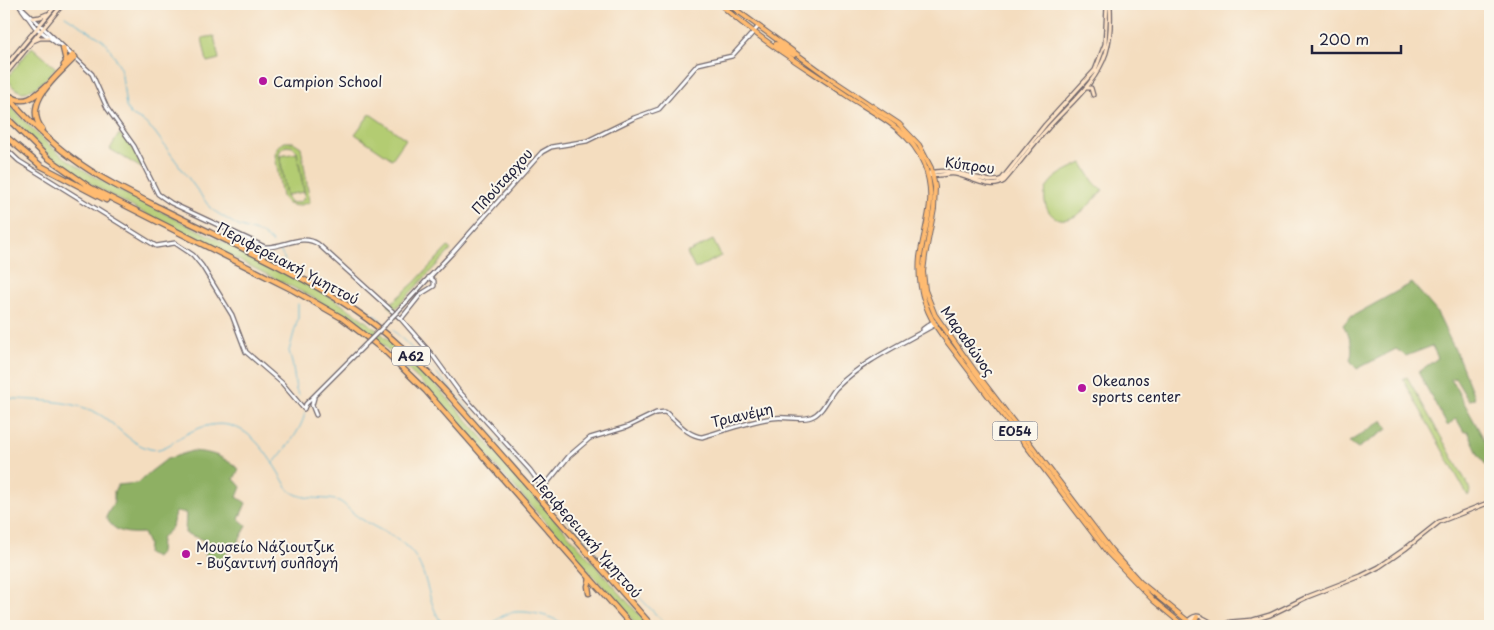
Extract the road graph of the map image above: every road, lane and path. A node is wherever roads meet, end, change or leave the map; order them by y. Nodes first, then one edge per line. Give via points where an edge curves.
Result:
1 (18, 4) edge
2 (57, 4) edge
3 (63, 4) edge
4 (720, 4) edge
5 (728, 4) edge
6 (1109, 4) edge
7 (53, 8) junction
8 (33, 18) junction
9 (40, 24) junction
10 (43, 28) junction
11 (38, 30) junction
12 (755, 30) junction
13 (48, 38) junction
14 (30, 43) junction
15 (62, 47) junction
16 (74, 56) junction
17 (64, 66) junction
18 (4, 68) edge
19 (4, 76) edge
20 (51, 81) junction
21 (1085, 88) junction
22 (4, 91) edge
23 (1094, 95) dead end
24 (4, 115) edge
25 (4, 135) edge
26 (54, 144) junction
27 (4, 147) edge
28 (931, 174) junction
29 (139, 214) junction
30 (430, 277) junction
31 (401, 319) junction
32 (938, 321) junction
33 (934, 324) junction
34 (297, 402) junction
35 (311, 402) junction
36 (316, 415) dead end
37 (1490, 502) edge
38 (590, 578) junction
39 (589, 592) dead end
40 (1171, 616) junction
41 (1199, 616) junction
42 (1191, 625) edge
43 (632, 626) edge
44 (652, 626) edge
45 (1176, 626) edge
46 (1183, 626) edge
47 (1217, 626) edge
48 (1222, 626) edge

1 - 8 street
1 - 11 street
2 - 7 main road
3 - 10 main road
4 - 12 main road, Μαραθώνος / ΕΟ54
5 - 12 main road, Μαραθώνος / ΕΟ54
6 - 21 main road, Κύπρου via 1110,35 1106,52 1098,72
6 - 28 main road, Κύπρου via 1105,44 1095,70 1002,179 986,180 951,171
7 - 8 main road via 43,16
7 - 9 main road
8 - 9 street
9 - 10 street
9 - 11 main road
10 - 11 main road
10 - 15 street
11 - 13 street
11 - 14 main road
11 - 18 main road
12 - 28 main road, Μαραθώνος / ΕΟ54 via 899,130 917,150
12 - 28 main road, Μαραθώνος / ΕΟ54 via 904,129 922,150
12 - 30 street, Πλούταρχου via 737,53 698,64 659,109 587,141 555,146 542,152
13 - 14 main road
13 - 15 street
14 - 19 main road
15 - 16 street
15 - 17 highway via 66,57
16 - 17 highway
16 - 31 street via 94,77 107,108 134,146 162,198 266,246 315,241
17 - 20 highway
20 - 22 highway via 26,100 13,98
20 - 26 highway via 37,102 35,114 39,126
21 - 23 main road via 1091,88
21 - 28 main road, Κύπρου via 1001,183 988,184 952,174
22 - 26 highway, Περιφερειακή Υμηττού / Α62
24 - 29 highway, Περιφερειακή Υμηττού / Α62 via 58,166
25 - 29 highway via 50,172
26 - 44 highway, Περιφερειακή Υμηττού / Α62 via 122,189 315,287 386,334 446,392
27 - 34 street via 19,160 156,246 175,243 193,255 232,315 246,352 282,383
28 - 32 main road, Μαραθώνος / ΕΟ54 via 935,206 923,276 927,297
28 - 33 main road, Μαραθώνος / ΕΟ54 via 931,204 919,276 924,302
29 - 38 highway, Περιφερειακή Υμηττού / Α62 via 306,297 375,343 426,391
30 - 31 street via 434,286 421,294
30 - 35 street, Πλούταρχου, bridge
31 - 33 street, Τριανέμη via 543,488 586,440 628,427 656,413 665,412 688,432 702,437 774,417 811,417 837,387 858,370
32 - 33 street, Τριανέμη
32 - 42 main road, Μαραθώνος / ΕΟ54 via 1111,550 1142,584
33 - 40 main road, Μαραθώνος / ΕΟ54 via 1096,538 1128,576
34 - 35 street
34 - 35 street via 304,408
35 - 36 street
37 - 48 main road via 1439,522 1405,549 1361,576 1307,597 1270,616
38 - 39 highway
38 - 43 highway, Περιφερειακή Υμηττού / Α62
40 - 45 main road
40 - 46 main road, Μαραθώνος / ΕΟ54
41 - 42 main road
41 - 42 main road via 1194,616
41 - 47 main road
42 - 46 main road

